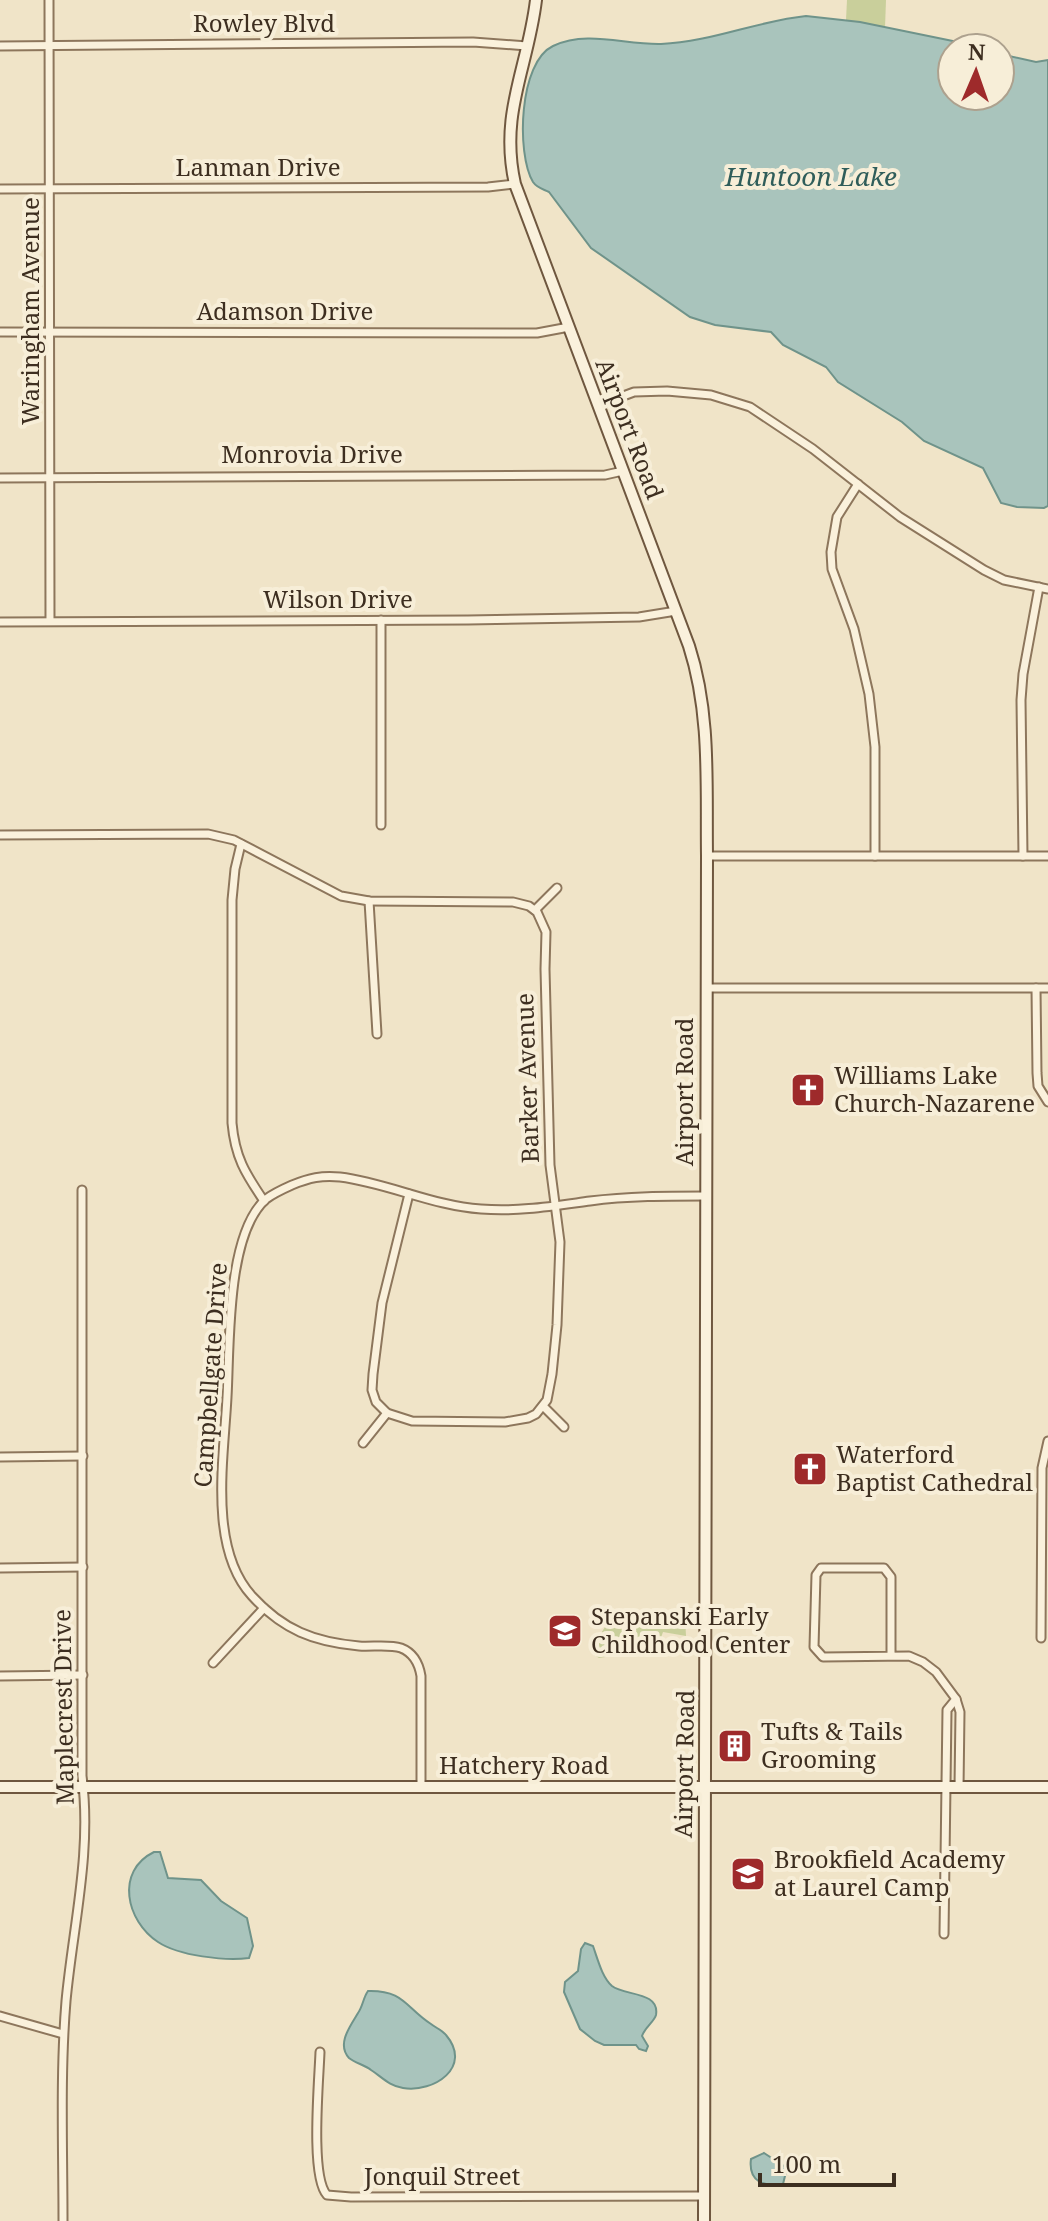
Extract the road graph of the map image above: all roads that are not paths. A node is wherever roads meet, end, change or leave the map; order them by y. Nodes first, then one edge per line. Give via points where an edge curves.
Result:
1 (49, 0) edge
2 (536, 0) edge
3 (49, 45) junction
4 (0, 46) edge
5 (527, 46) junction
6 (515, 184) junction
7 (0, 189) edge
8 (51, 189) junction
9 (569, 327) junction
10 (0, 332) edge
11 (51, 333) junction
12 (599, 405) junction
13 (623, 471) junction
14 (0, 478) edge
15 (51, 478) junction
16 (858, 484) junction
17 (1039, 587) junction
18 (1048, 589) edge
19 (676, 611) junction
20 (381, 620) junction
21 (50, 621) junction
22 (0, 622) edge
23 (381, 825) dead end
24 (0, 835) edge
25 (241, 844) junction
26 (707, 856) junction
27 (875, 856) junction
28 (1023, 856) junction
29 (1048, 856) edge
30 (557, 888) dead end
31 (369, 901) junction
32 (535, 910) junction
33 (706, 988) junction
34 (1036, 988) junction
35 (1048, 988) edge
36 (377, 1034) dead end
37 (1048, 1102) edge
38 (82, 1190) dead end
39 (409, 1194) junction
40 (705, 1196) junction
41 (264, 1201) junction
42 (554, 1206) junction
43 (543, 1406) junction
44 (387, 1413) junction
45 (564, 1427) dead end
46 (1048, 1441) edge
47 (363, 1443) dead end
48 (83, 1456) junction
49 (0, 1457) edge
50 (83, 1567) junction
51 (0, 1568) edge
52 (1045, 1584) edge
53 (264, 1608) junction
54 (1041, 1638) dead end
55 (891, 1656) junction
56 (213, 1663) dead end
57 (83, 1675) junction
58 (0, 1676) edge
59 (956, 1699) junction
60 (421, 1786) junction
61 (704, 1786) junction
62 (0, 1787) edge
63 (83, 1787) junction
64 (1048, 1787) edge
65 (945, 1788) junction
66 (959, 1788) junction
67 (944, 1934) dead end
68 (0, 2016) edge
69 (63, 2034) junction
70 (320, 2052) dead end
71 (704, 2196) junction
72 (63, 2221) edge
73 (704, 2221) edge

1 - 3 street, Waringham Avenue
2 - 5 street, Airport Road
3 - 4 street, Rowley Blvd
3 - 5 street, Rowley Blvd
3 - 8 street, Waringham Avenue
5 - 6 street, Airport Road via 509,126
6 - 8 street, Lanman Drive
6 - 9 street, Airport Road
7 - 8 street, Lanman Drive
8 - 11 street, Waringham Avenue
9 - 11 street, Adamson Drive via 537,333
9 - 12 street, Airport Road
10 - 11 street, Adamson Drive
11 - 15 street, Waringham Avenue
12 - 13 street, Airport Road
12 - 16 street via 653,391 733,400 782,426
13 - 15 street, Monrovia Drive
13 - 19 street, Airport Road
14 - 15 street, Monrovia Drive
15 - 21 street, Waringham Avenue
16 - 17 street via 984,570
16 - 27 street via 837,517 832,561 869,694 875,747
17 - 18 street
17 - 28 street via 1021,700
19 - 20 street, Wilson Drive via 639,617
19 - 26 street, Airport Road via 704,706
20 - 21 street, Wilson Drive
20 - 23 street
21 - 22 street, Wilson Drive
24 - 25 street via 208,834
25 - 31 street via 341,896
25 - 41 street via 232,900 232,1123 244,1172
26 - 27 street
26 - 33 street, Airport Road
27 - 28 street
28 - 29 street
30 - 32 street
31 - 32 street via 513,902
31 - 36 street
32 - 42 street, Barker Avenue via 546,932
33 - 34 street
33 - 40 street, Airport Road
34 - 35 street
34 - 37 street via 1038,1086
38 - 48 street, Maplecrest Drive
39 - 41 street via 323,1176
39 - 42 street via 477,1209
39 - 44 street via 382,1303 373,1374 376,1402
40 - 42 street
40 - 61 street, Airport Road
41 - 53 street, Campbellgate Drive via 246,1229 235,1267 223,1499 229,1554 244,1586
42 - 43 street, Barker Avenue via 560,1242 557,1325
43 - 44 street via 528,1418 505,1422 412,1421
43 - 45 street
44 - 47 street
46 - 52 street via 1042,1468
48 - 49 street
48 - 50 street, Maplecrest Drive
50 - 51 street
50 - 57 street, Maplecrest Drive
52 - 54 street
53 - 56 street
53 - 60 street, Campbellgate Drive via 282,1625 304,1634 355,1646 401,1648 412,1655 421,1676
55 - 55 street via 823,1657 814,1647 816,1575 821,1568 884,1568 891,1577
55 - 59 street via 923,1662
57 - 58 street
57 - 63 street, Maplecrest Drive
59 - 65 street via 947,1710
59 - 66 street
60 - 61 street, Hatchery Road
60 - 63 street, Hatchery Road
61 - 65 street, Hatchery Road
61 - 71 street, Airport Road
62 - 63 street, Hatchery Road
63 - 69 street, Maplecrest Drive via 86,1840
64 - 66 street, Hatchery Road
65 - 66 street, Hatchery Road
65 - 67 street
68 - 69 street
69 - 72 street, Maplecrest Drive
70 - 71 street, Jonquil Street via 317,2160 327,2195
71 - 73 street, Airport Road

